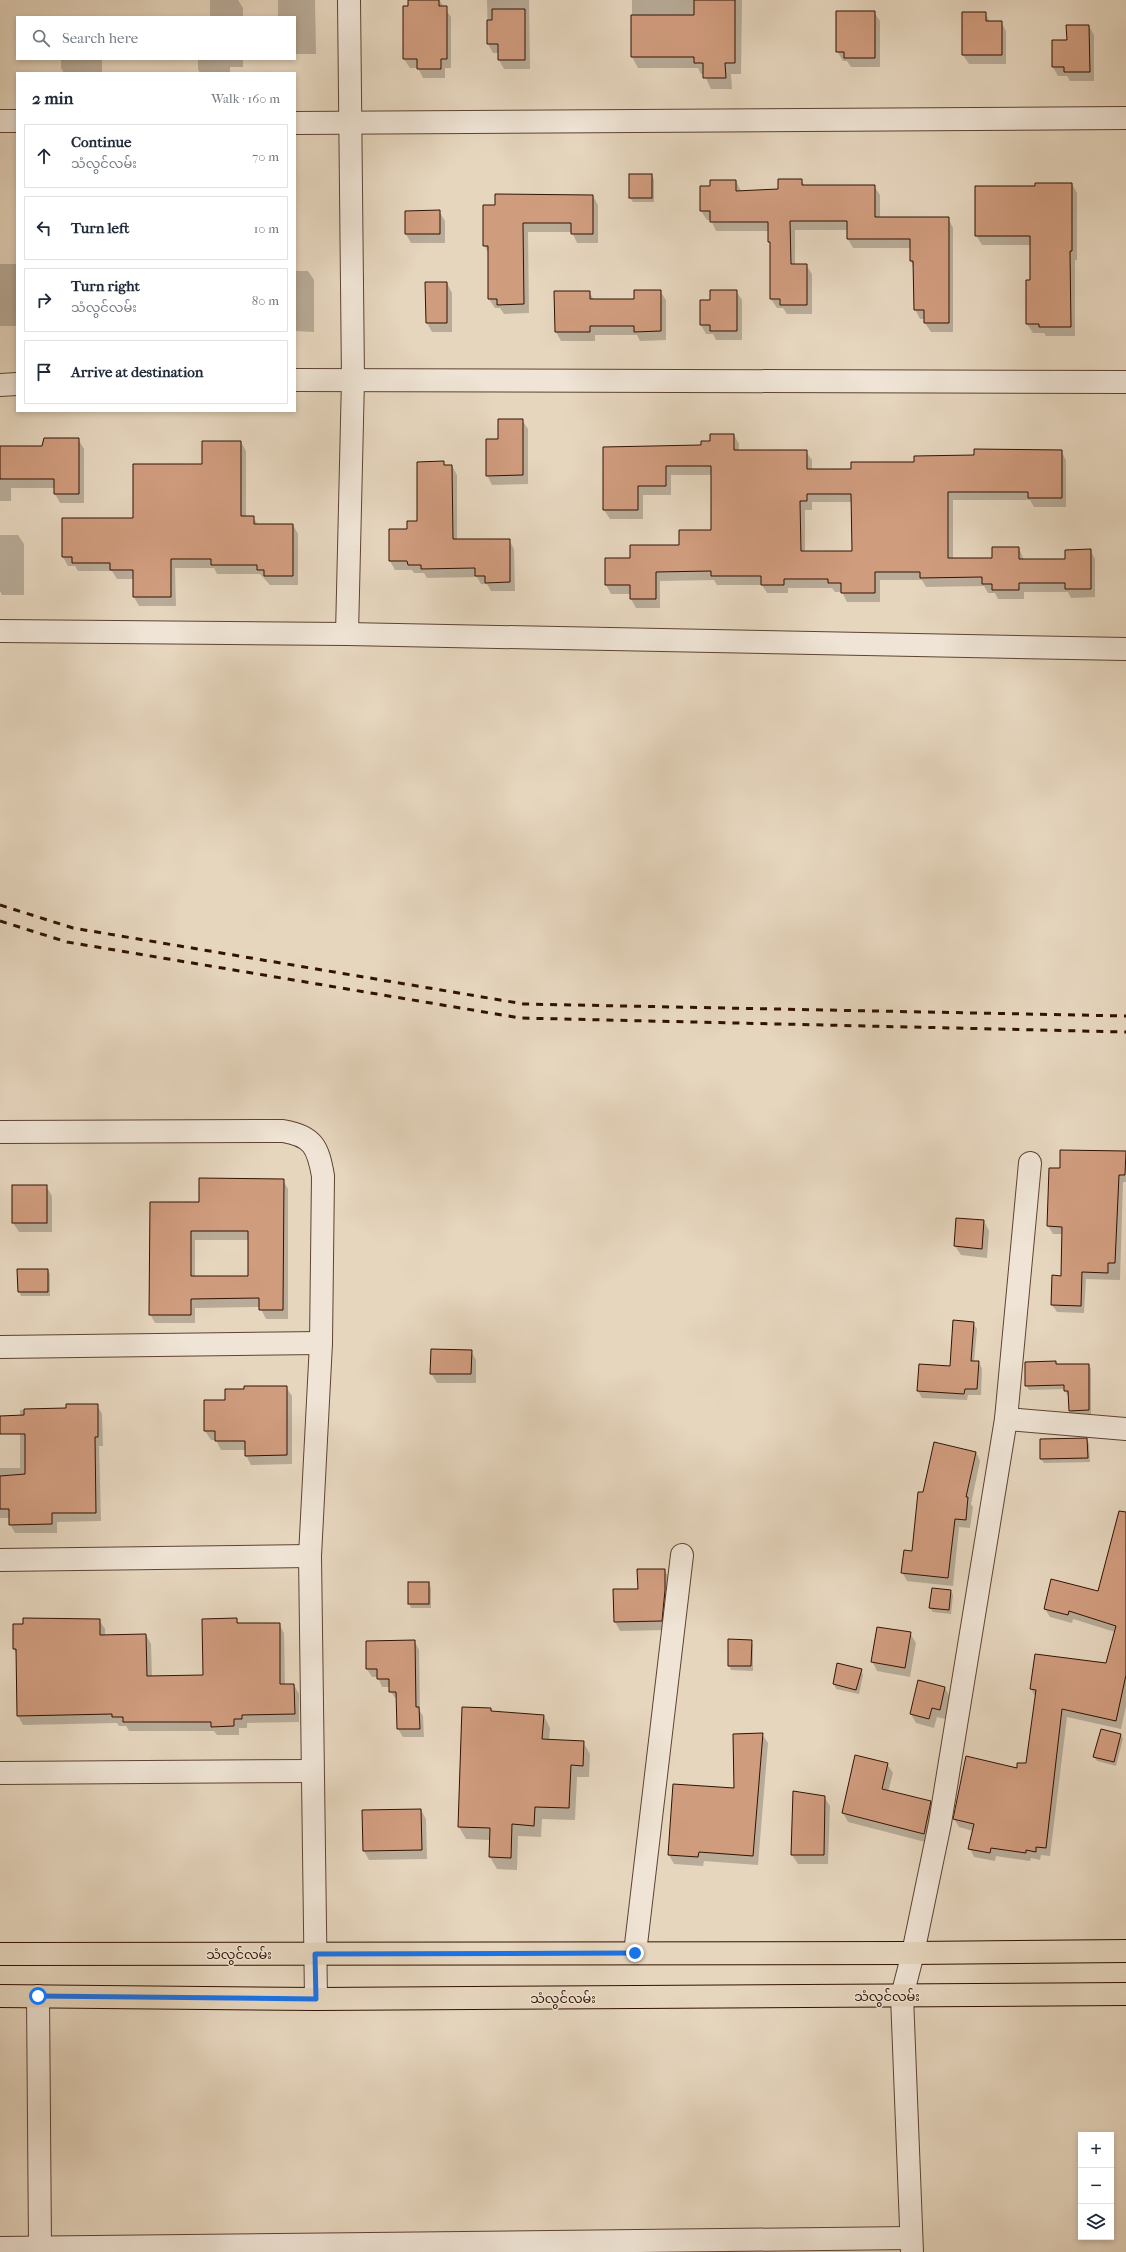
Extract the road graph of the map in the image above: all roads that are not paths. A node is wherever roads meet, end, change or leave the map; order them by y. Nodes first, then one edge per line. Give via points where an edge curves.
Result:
1 (349, 0) edge
2 (1126, 118) edge
3 (0, 121) edge
4 (16, 121) edge
5 (296, 123) edge
6 (349, 124) junction
7 (353, 379) junction
8 (296, 380) edge
9 (1126, 382) edge
10 (0, 384) edge
11 (16, 384) edge
12 (0, 631) edge
13 (347, 634) junction
14 (1126, 649) edge
15 (0, 1132) edge
16 (1030, 1163) dead end
17 (321, 1343) junction
18 (0, 1347) edge
19 (1006, 1419) junction
20 (1126, 1429) edge
21 (682, 1555) dead end
22 (310, 1556) junction
23 (0, 1560) edge
24 (312, 1771) junction
25 (0, 1773) edge
26 (1126, 1951) edge
27 (635, 1953) junction
28 (914, 1953) junction
29 (0, 1954) edge
30 (315, 1954) junction
31 (1126, 1994) edge
32 (0, 1996) edge
33 (38, 1996) junction
34 (902, 1996) junction
35 (316, 1999) junction
36 (911, 2245) edge
37 (40, 2247) junction
38 (0, 2248) edge

1 - 6 street
2 - 6 street
3 - 4 street
5 - 6 street
6 - 7 street
7 - 8 street
7 - 9 street
7 - 13 street
10 - 11 street
12 - 13 street
13 - 14 street
15 - 17 street via 283,1131 304,1137 314,1144 323,1176
16 - 19 street
17 - 18 street
17 - 22 street
19 - 20 street
19 - 28 street via 940,1823
21 - 27 street
22 - 23 street
22 - 24 street
24 - 25 street
24 - 30 street
26 - 28 main road, သံလွင်လမ်း
27 - 28 main road, သံလွင်လမ်း
27 - 30 main road, သံလွင်လမ်း
28 - 34 street
29 - 30 main road, သံလွင်လမ်း
30 - 35 street
31 - 34 main road, သံလွင်လမ်း
32 - 33 main road, သံလွင်လမ်း
33 - 35 main road, သံလွင်လမ်း
33 - 37 street
34 - 35 main road, သံလွင်လမ်း
34 - 36 street
36 - 37 street
37 - 38 street

